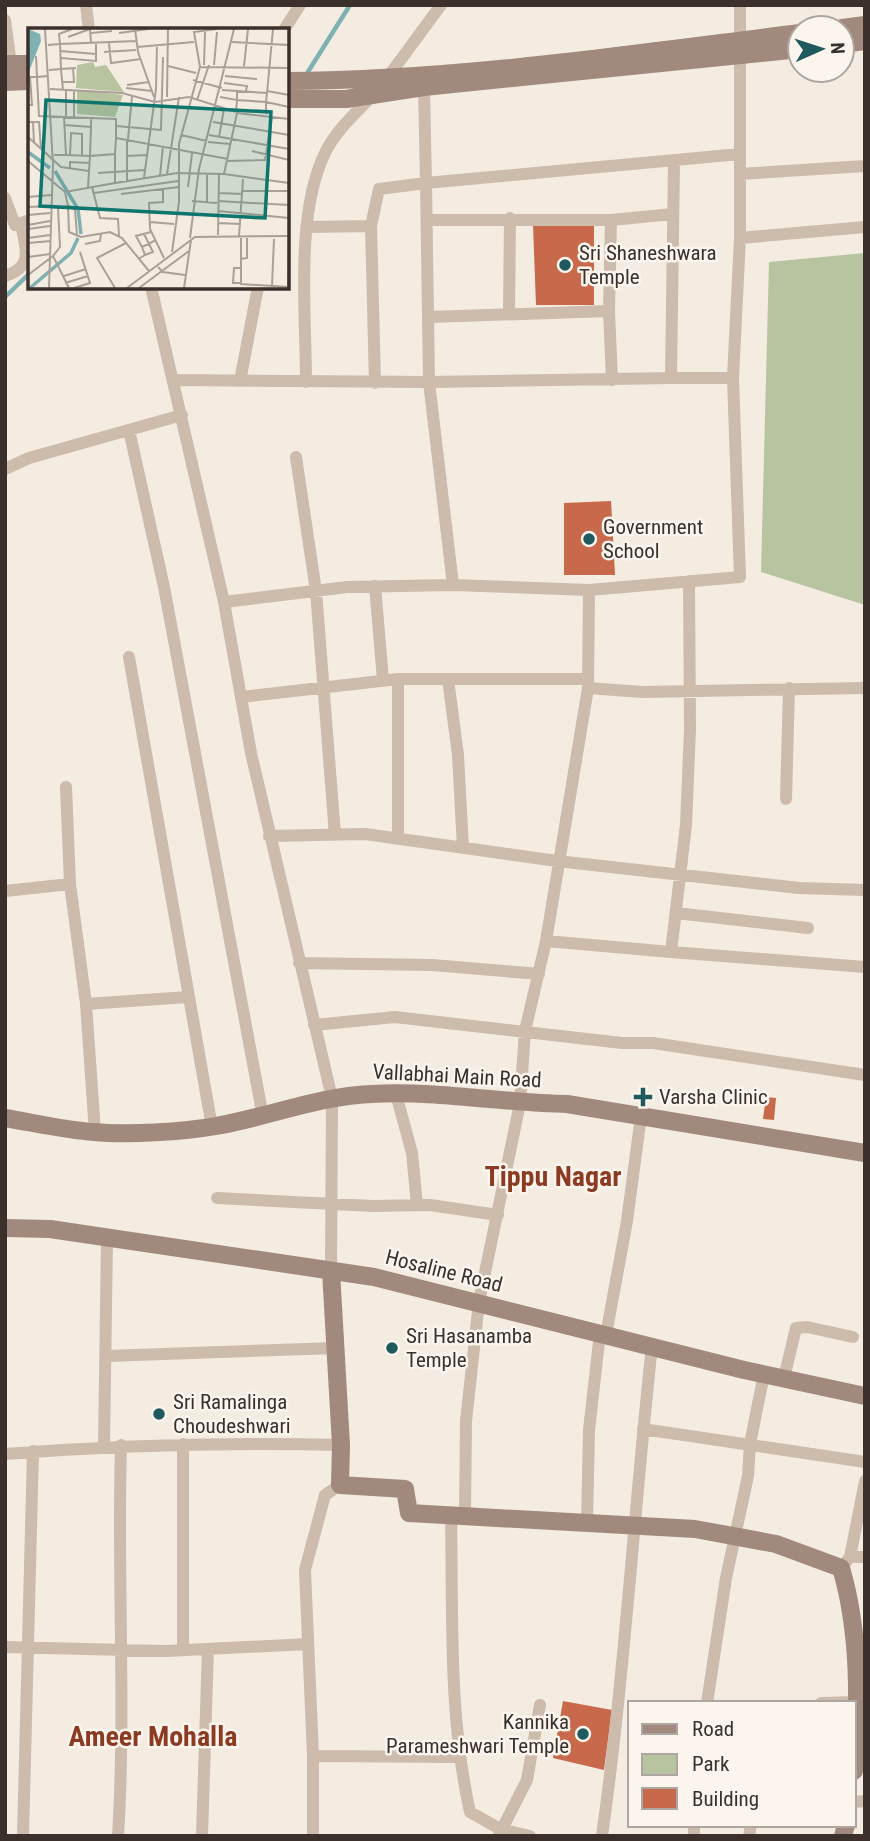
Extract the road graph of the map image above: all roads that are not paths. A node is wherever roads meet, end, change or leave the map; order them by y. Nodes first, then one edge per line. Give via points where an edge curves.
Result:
1 (86, 5) edge
2 (300, 5) edge
3 (440, 5) edge
4 (740, 5) edge
5 (5, 20) edge
6 (89, 28) edge
7 (285, 28) edge
8 (786, 36) edge
9 (740, 48) junction
10 (786, 49) edge
11 (8, 64) edge
12 (28, 64) edge
13 (391, 75) junction
14 (28, 81) edge
15 (289, 81) edge
16 (6, 82) edge
17 (424, 87) junction
18 (373, 95) junction
19 (289, 99) edge
20 (740, 154) junction
21 (674, 161) junction
22 (865, 166) edge
23 (740, 174) junction
24 (426, 183) junction
25 (5, 198) edge
26 (673, 214) junction
27 (510, 218) junction
28 (429, 220) junction
29 (611, 220) junction
30 (18, 224) edge
31 (371, 226) junction
32 (309, 228) junction
33 (865, 228) edge
34 (740, 238) junction
35 (5, 276) edge
36 (151, 289) edge
37 (258, 289) edge
38 (608, 312) junction
39 (509, 313) junction
40 (429, 317) junction
41 (671, 378) junction
42 (733, 379) junction
43 (174, 380) junction
44 (612, 380) junction
45 (240, 381) junction
46 (306, 382) junction
47 (429, 382) junction
48 (375, 383) junction
49 (182, 415) junction
50 (129, 430) junction
51 (296, 457) dead end
52 (5, 469) edge
53 (689, 581) junction
54 (453, 585) junction
55 (375, 586) junction
56 (589, 590) junction
57 (316, 591) junction
58 (224, 602) junction
59 (129, 657) dead end
60 (398, 679) junction
61 (448, 679) junction
62 (383, 680) junction
63 (588, 684) junction
64 (325, 687) junction
65 (789, 688) junction
66 (865, 688) edge
67 (690, 691) junction
68 (241, 696) junction
69 (66, 787) dead end
70 (786, 799) dead end
71 (335, 835) junction
72 (269, 836) junction
73 (398, 839) junction
74 (463, 848) junction
75 (557, 861) junction
76 (681, 874) junction
77 (71, 884) junction
78 (865, 890) edge
79 (5, 891) edge
80 (676, 913) junction
81 (808, 928) dead end
82 (546, 941) junction
83 (671, 952) junction
84 (299, 963) junction
85 (865, 967) edge
86 (539, 974) junction
87 (188, 997) junction
88 (86, 1004) junction
89 (314, 1025) junction
90 (525, 1031) junction
91 (865, 1075) edge
92 (396, 1094) junction
93 (332, 1098) junction
94 (520, 1103) junction
95 (642, 1116) junction
96 (263, 1117) junction
97 (5, 1118) edge
98 (212, 1127) junction
99 (95, 1132) junction
100 (865, 1153) edge
101 (217, 1198) dead end
102 (330, 1204) junction
103 (417, 1205) junction
104 (498, 1215) junction
105 (5, 1228) edge
106 (107, 1238) junction
107 (331, 1271) junction
108 (479, 1302) junction
109 (603, 1334) junction
110 (853, 1337) dead end
111 (652, 1346) junction
112 (336, 1348) junction
113 (107, 1356) junction
114 (764, 1374) junction
115 (784, 1378) junction
116 (865, 1396) edge
117 (643, 1429) junction
118 (183, 1444) junction
119 (750, 1444) junction
120 (121, 1445) junction
121 (341, 1445) junction
122 (104, 1446) junction
123 (33, 1451) junction
124 (5, 1454) edge
125 (865, 1462) edge
126 (865, 1481) edge
127 (340, 1485) junction
128 (458, 1515) junction
129 (587, 1524) junction
130 (632, 1526) junction
131 (736, 1536) junction
132 (865, 1557) edge
133 (845, 1562) junction
134 (308, 1644) junction
135 (5, 1647) edge
136 (29, 1648) junction
137 (208, 1648) junction
138 (122, 1650) junction
139 (183, 1650) junction
140 (707, 1701) edge
141 (857, 1702) joint
142 (540, 1705) dead end
143 (856, 1725) edge
144 (313, 1756) junction
145 (458, 1758) junction
146 (499, 1833) edge
147 (23, 1836) edge
148 (118, 1836) edge
149 (202, 1836) edge
150 (313, 1836) edge
151 (530, 1836) edge
152 (602, 1836) edge

1 - 6 street
2 - 7 street
3 - 13 street
4 - 9 street
5 - 11 street
8 - 9 street
9 - 10 street
9 - 13 street
9 - 17 street
9 - 20 street
11 - 12 street
11 - 16 street
13 - 15 street
13 - 18 street
14 - 16 street
17 - 18 street
17 - 24 street
18 - 19 street
18 - 32 street via 325,152 314,187
20 - 21 street
20 - 23 street
21 - 24 street
21 - 26 street
22 - 23 street
23 - 34 street
24 - 28 street
24 - 31 street via 379,189
25 - 30 street
26 - 29 street
26 - 41 street
27 - 28 street
27 - 29 street
27 - 39 street
28 - 40 street
29 - 38 street
30 - 35 street via 25,261 20,270
31 - 32 street
31 - 48 street
32 - 46 street
33 - 34 street
34 - 42 street
36 - 43 street
37 - 45 street
38 - 39 street
38 - 44 street
39 - 40 street
40 - 47 street
41 - 42 street
41 - 44 street
42 - 53 street via 740,577
43 - 45 street
43 - 49 street
44 - 47 street
45 - 46 street
46 - 48 street
47 - 48 street
47 - 54 street
49 - 50 street
49 - 58 street
50 - 52 street
50 - 96 street via 164,587
51 - 57 street
53 - 56 street
53 - 67 street
54 - 55 street
54 - 56 street
55 - 57 street
55 - 62 street
56 - 63 street
57 - 58 street
57 - 64 street
58 - 68 street
59 - 87 street
60 - 61 street
60 - 62 street
60 - 73 street
61 - 63 street
61 - 74 street
62 - 64 street
63 - 67 street
63 - 75 street
64 - 68 street
64 - 71 street
65 - 66 street
65 - 67 street
65 - 70 street
67 - 76 street
68 - 72 street
69 - 77 street
71 - 72 street
71 - 73 street
72 - 84 street
73 - 74 street
74 - 75 street
75 - 76 street
75 - 82 street
76 - 78 street via 799,888
76 - 80 street
77 - 79 street
77 - 88 street
80 - 81 street
80 - 83 street
82 - 83 street
82 - 86 street
83 - 85 street
84 - 86 street via 432,965
84 - 89 street
86 - 90 street
87 - 88 street
87 - 98 street
88 - 99 street
89 - 90 street via 395,1017
89 - 93 street
90 - 91 street via 653,1043
90 - 94 street
92 - 93 street, Vallabhai Main Road
92 - 94 street, Vallabhai Main Road via 451,1094
92 - 103 street via 412,1153
93 - 96 street, Vallabhai Main Road
93 - 102 street
94 - 95 street, Vallabhai Main Road via 567,1104
94 - 104 street
95 - 100 street, Vallabhai Main Road
95 - 109 street via 627,1221
96 - 98 street, Vallabhai Main Road
97 - 99 street, Vallabhai Main Road
98 - 99 street, Vallabhai Main Road
101 - 102 street
102 - 103 street
102 - 107 street
103 - 104 street
104 - 108 street
105 - 106 street, Hosaline Road
106 - 107 street, Hosaline Road
106 - 113 street
107 - 108 street, Hosaline Road
107 - 112 street
108 - 109 street, Hosaline Road
108 - 128 street
109 - 111 street, Hosaline Road
109 - 129 street via 589,1430
110 - 115 street via 796,1328
111 - 114 street, Hosaline Road
111 - 117 street
112 - 113 street
112 - 121 street
113 - 122 street
114 - 115 street, Hosaline Road
114 - 119 street
115 - 116 street, Hosaline Road
117 - 119 street
117 - 130 street
118 - 120 street
118 - 121 street
118 - 139 street
119 - 125 street
119 - 131 street
120 - 122 street
120 - 138 street via 117,1557
121 - 127 street
122 - 123 street
123 - 124 street
123 - 136 street
126 - 133 street
127 - 128 street via 405,1489 409,1513
127 - 134 street via 325,1495 305,1570
128 - 129 street
128 - 145 street via 450,1623
129 - 130 street
130 - 131 street
130 - 152 street via 618,1726
131 - 133 street
131 - 140 street
132 - 133 street
133 - 141 street
134 - 137 street
134 - 144 street
135 - 136 street
136 - 138 street
136 - 147 street
137 - 139 street
137 - 149 street
138 - 139 street
138 - 148 street
141 - 143 street
142 - 146 street via 527,1780
144 - 145 street
144 - 150 street
145 - 146 street via 470,1812
146 - 151 street

